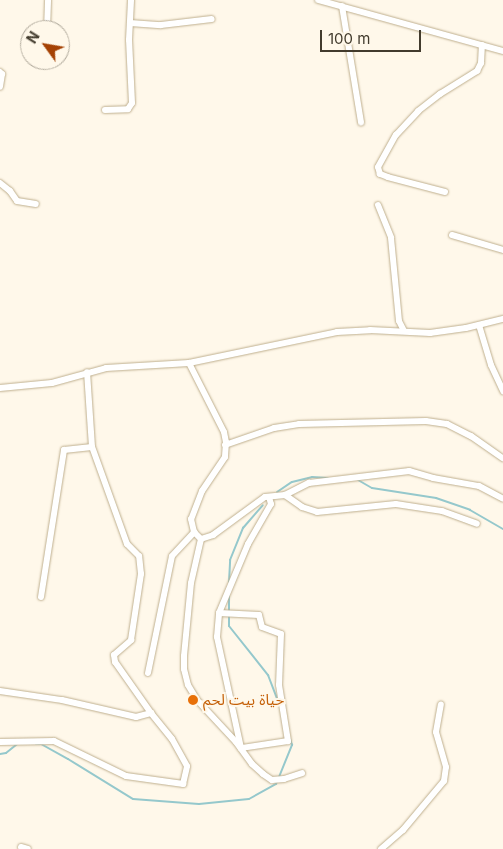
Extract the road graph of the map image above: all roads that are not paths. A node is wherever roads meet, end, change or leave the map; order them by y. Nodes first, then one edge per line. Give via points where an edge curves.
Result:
1 (48, 0) edge
2 (131, 0) edge
3 (318, 0) edge
4 (342, 6) junction
5 (212, 19) dead end
6 (47, 20) edge
7 (130, 23) junction
8 (482, 46) junction
9 (503, 51) edge
10 (0, 72) edge
11 (0, 87) edge
12 (105, 110) dead end
13 (361, 122) dead end
14 (0, 183) edge
15 (445, 192) dead end
16 (36, 204) dead end
17 (378, 205) dead end
18 (452, 235) dead end
19 (503, 250) edge
20 (503, 319) edge
21 (479, 325) junction
22 (404, 331) junction
23 (189, 363) junction
24 (87, 372) junction
25 (0, 388) edge
26 (503, 391) edge
27 (225, 445) junction
28 (92, 447) junction
29 (503, 458) edge
30 (285, 495) junction
31 (268, 497) junction
32 (503, 500) edge
33 (477, 524) dead end
34 (194, 532) junction
35 (201, 539) junction
36 (41, 598) dead end
37 (219, 613) junction
38 (148, 673) dead end
39 (0, 691) edge
40 (441, 704) dead end
41 (151, 713) junction
42 (0, 742) edge
43 (240, 748) junction
44 (302, 773) dead end
45 (381, 849) edge

1 - 6 street
2 - 7 street
3 - 4 street
4 - 8 street
4 - 13 street
5 - 7 street via 160,25
7 - 12 street via 132,103 128,109
8 - 9 street
8 - 15 street via 477,72 418,111 396,135 378,167 380,174 388,177
10 - 11 street
14 - 16 street via 17,201
17 - 22 street via 392,238 400,321
18 - 19 street
20 - 21 street
21 - 22 street via 430,333
21 - 26 street
22 - 23 street via 337,332
23 - 24 street
23 - 27 street via 224,432
24 - 25 street via 52,383
24 - 28 street
27 - 29 street via 274,428 299,424 426,421 447,424 472,436
27 - 34 street via 225,457 196,504 191,519
28 - 36 street via 64,450
28 - 41 street via 116,518 127,544 139,556 140,565 131,640 114,655 115,662
30 - 31 street
30 - 32 street via 308,483 409,471 478,486
30 - 33 street via 302,507 318,512 396,504 442,511
31 - 35 street via 213,535
31 - 37 street via 271,504 248,544
34 - 35 street
34 - 38 street via 172,556
35 - 43 street via 191,583 184,669 197,700
37 - 43 street via 217,636
37 - 43 street via 259,615 262,627 281,634 279,685 288,741
39 - 41 street via 62,700 136,717
40 - 45 street via 436,732 446,768 444,781 403,830
41 - 42 street via 172,739 187,766 183,784 126,776 54,741
43 - 44 street via 252,764 272,780

